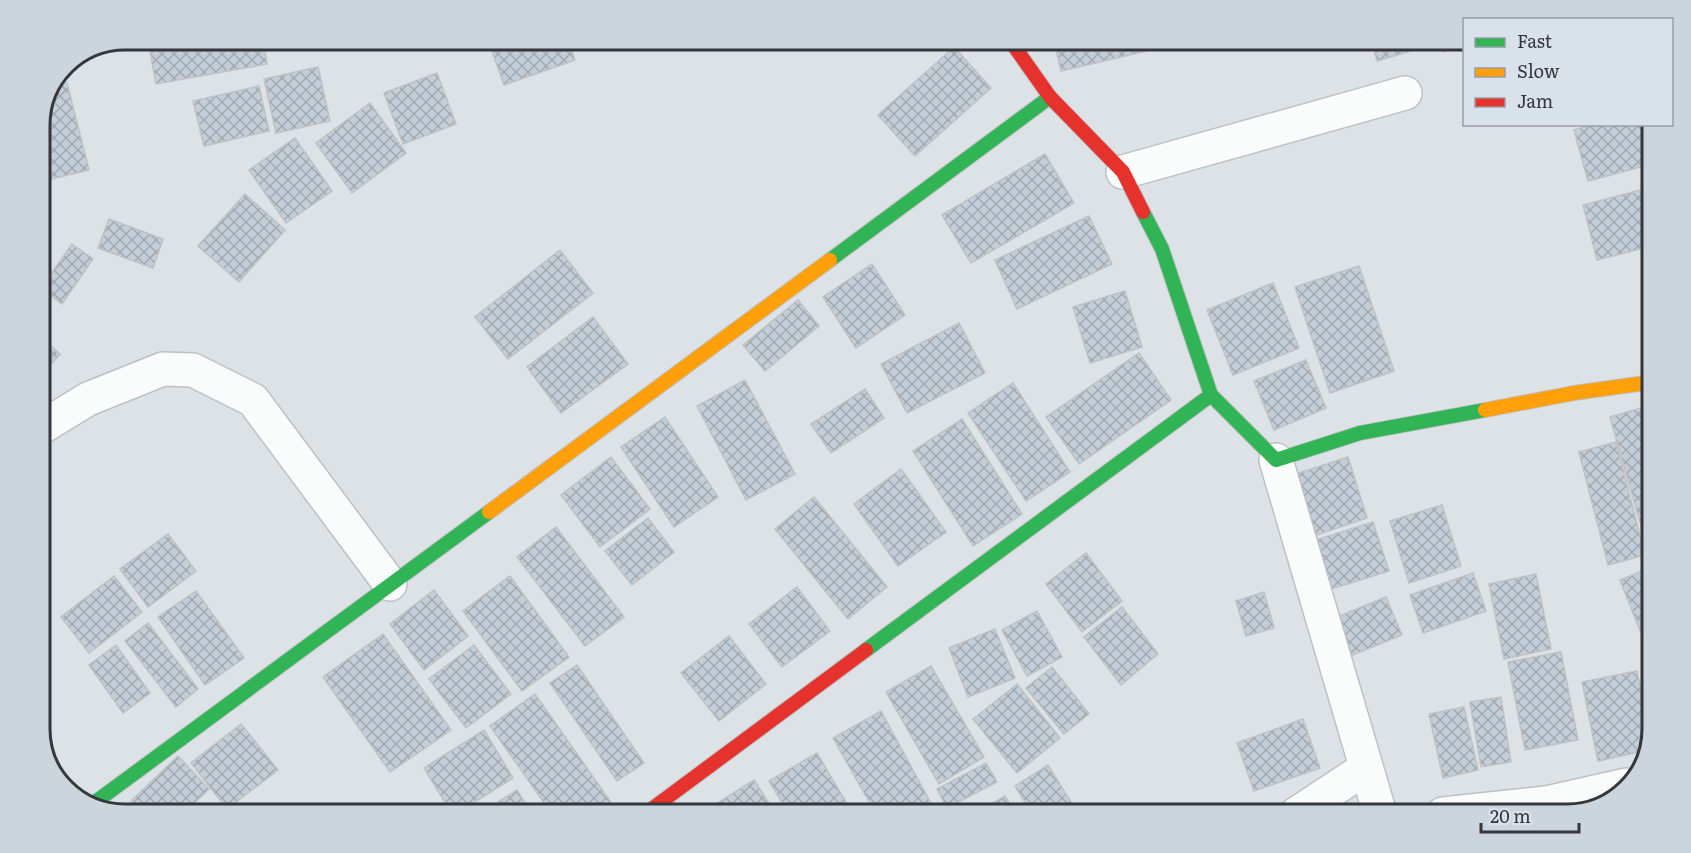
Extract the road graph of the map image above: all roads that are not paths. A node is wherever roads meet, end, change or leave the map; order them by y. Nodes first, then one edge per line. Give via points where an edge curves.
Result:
1 (1017, 50) edge
2 (1405, 93) dead end
3 (1050, 97) junction
4 (1123, 172) junction
5 (1641, 383) edge
6 (1211, 395) junction
7 (50, 422) edge
8 (1276, 460) junction
9 (390, 584) junction
10 (1366, 768) junction
11 (1612, 788) edge
12 (100, 799) edge
13 (659, 804) edge
14 (1311, 804) edge
15 (1377, 804) edge
16 (1537, 804) edge

1 - 3 street
2 - 4 street
3 - 4 street
3 - 9 street
4 - 6 street via 1162,249
5 - 8 street via 1360,433
6 - 8 street
6 - 13 street
7 - 9 street via 88,399 153,373 164,369 193,370 253,400
8 - 10 street
9 - 12 street
10 - 14 street
10 - 15 street
11 - 16 street

